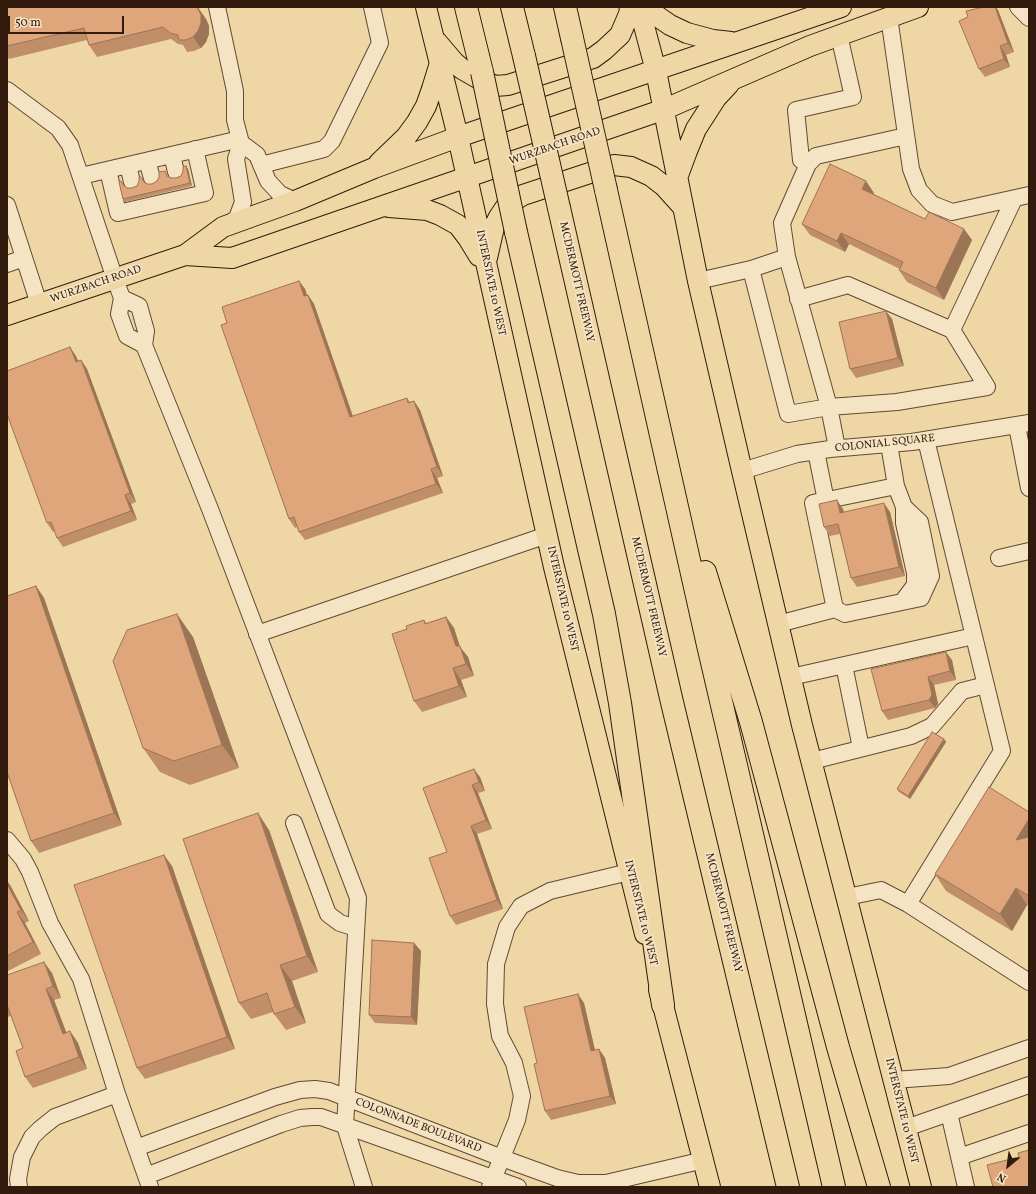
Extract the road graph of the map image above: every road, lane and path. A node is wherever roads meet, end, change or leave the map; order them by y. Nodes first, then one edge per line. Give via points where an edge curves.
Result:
1 (217, 7) edge
2 (372, 7) edge
3 (426, 7) edge
4 (466, 7) edge
5 (512, 7) edge
6 (565, 7) edge
7 (630, 7) edge
8 (639, 7) edge
9 (644, 7) edge
10 (841, 7) edge
11 (918, 7) edge
12 (1018, 7) edge
13 (889, 17) junction
14 (1029, 18) edge
15 (839, 35) junction
16 (434, 37) junction
17 (735, 42) junction
18 (440, 63) junction
19 (656, 71) junction
20 (733, 80) junction
21 (7, 90) edge
22 (665, 109) junction
23 (906, 136) junction
24 (458, 138) junction
25 (241, 141) junction
26 (196, 150) junction
27 (172, 155) junction
28 (147, 161) junction
29 (808, 164) junction
30 (128, 165) junction
31 (262, 165) junction
32 (374, 168) junction
33 (108, 170) junction
34 (176, 172) dead end
35 (81, 176) junction
36 (467, 177) junction
37 (152, 178) dead end
38 (677, 178) junction
39 (132, 182) dead end
40 (1021, 197) edge
41 (295, 201) junction
42 (7, 204) edge
43 (683, 206) junction
44 (379, 207) junction
45 (223, 227) junction
46 (185, 255) junction
47 (787, 256) junction
48 (24, 258) junction
49 (7, 264) edge
50 (486, 266) junction
51 (751, 270) junction
52 (114, 279) junction
53 (698, 281) junction
54 (798, 299) junction
55 (39, 304) junction
56 (7, 315) edge
57 (952, 330) junction
58 (829, 407) junction
59 (656, 414) junction
60 (1023, 424) edge
61 (926, 440) junction
62 (889, 444) junction
63 (837, 448) junction
64 (816, 451) junction
65 (742, 471) junction
66 (896, 486) junction
67 (1029, 488) edge
68 (826, 501) junction
69 (547, 535) junction
70 (1029, 551) edge
71 (999, 558) dead end
72 (835, 609) junction
73 (778, 624) junction
74 (257, 634) junction
75 (974, 636) junction
76 (844, 665) junction
77 (791, 677) junction
78 (986, 685) junction
79 (861, 748) junction
80 (812, 761) junction
81 (294, 824) dead end
82 (7, 840) edge
83 (629, 872) junction
84 (846, 897) junction
85 (908, 904) junction
86 (356, 928) junction
87 (1029, 982) edge
88 (663, 1005) junction
89 (1029, 1048) edge
90 (894, 1080) junction
91 (1029, 1085) edge
92 (117, 1094) junction
93 (347, 1098) junction
94 (949, 1113) junction
95 (345, 1126) junction
96 (906, 1128) junction
97 (1029, 1133) edge
98 (136, 1148) junction
99 (959, 1157) junction
100 (502, 1158) junction
101 (704, 1160) junction
102 (148, 1181) edge
103 (492, 1183) edge
104 (19, 1187) edge
105 (364, 1187) edge
106 (518, 1187) edge
107 (710, 1187) edge
108 (788, 1187) edge
109 (834, 1187) edge
110 (879, 1187) edge
111 (921, 1187) edge
112 (966, 1187) edge

1 - 25 street via 235,91 235,120
2 - 31 street via 380,44 332,141 324,148
3 - 16 main road, INTERSTATE 10 WEST
4 - 88 highway, bridge via 604,614 620,703
5 - 108 highway, MCDERMOTT FREEWAY, bridge
6 - 59 highway, bridge
7 - 16 main road via 620,35 593,58 508,85 495,86 462,69
8 - 19 main road, INTERSTATE 10 WEST
9 - 17 main road via 687,33
10 - 17 main road, WURZBACH ROAD
11 - 13 main road, WURZBACH ROAD
12 - 14 street
13 - 15 main road, WURZBACH ROAD
13 - 23 street
15 - 20 main road, WURZBACH ROAD
15 - 29 street via 853,96 796,110 801,160
16 - 18 main road, INTERSTATE 10 WEST
17 - 19 main road, WURZBACH ROAD
18 - 24 main road, INTERSTATE 10 WEST
18 - 32 main road via 426,106 417,122
19 - 22 main road, INTERSTATE 10 WEST
19 - 24 main road, WURZBACH ROAD
20 - 22 main road, WURZBACH ROAD
20 - 38 main road via 704,116 686,151
21 - 35 street via 58,128 70,144
22 - 36 main road, WURZBACH ROAD
22 - 38 main road, INTERSTATE 10 WEST
23 - 29 street via 816,156
23 - 40 street via 911,170 919,190 932,204 952,212
24 - 32 main road, WURZBACH ROAD
24 - 36 main road, INTERSTATE 10 WEST
25 - 26 street
25 - 31 street via 257,155
25 - 45 street via 236,159 243,202 237,218
26 - 27 street
26 - 33 street via 205,193 181,194 138,204 118,213
27 - 28 street
27 - 34 street
28 - 30 street
28 - 37 street
29 - 47 street via 782,223
30 - 33 street
30 - 39 street
31 - 41 street via 268,181 280,194
32 - 41 main road, WURZBACH ROAD
33 - 35 street
35 - 52 street
36 - 44 main road, WURZBACH ROAD
36 - 50 main road, INTERSTATE 10 WEST
38 - 43 main road, INTERSTATE 10 WEST
40 - 57 street
41 - 45 main road, WURZBACH ROAD
42 - 48 street
43 - 50 main road via 664,186 650,176 632,167 614,165 523,195 507,205 494,227
43 - 53 main road, INTERSTATE 10 WEST
44 - 46 main road, WURZBACH ROAD via 232,258
44 - 50 main road via 427,210 458,225
45 - 46 main road, WURZBACH ROAD
46 - 52 main road, WURZBACH ROAD
47 - 51 street
47 - 54 street
48 - 49 street
48 - 55 street
50 - 69 main road, INTERSTATE 10 WEST
51 - 53 street
51 - 58 street via 788,414
52 - 55 main road, WURZBACH ROAD
52 - 74 street via 122,298 138,306 146,331 144,345
53 - 65 main road, INTERSTATE 10 WEST
54 - 57 street via 848,285
54 - 58 street
55 - 56 main road, WURZBACH ROAD
57 - 58 street via 987,387 897,402
58 - 63 street
59 - 109 highway
59 - 110 highway via 750,722 838,1047
60 - 61 street, COLONIAL SQUARE
60 - 67 street
61 - 62 street, COLONIAL SQUARE
61 - 75 street
62 - 63 street, COLONIAL SQUARE
62 - 66 street
63 - 64 street, COLONIAL SQUARE
64 - 65 street, COLONIAL SQUARE via 797,454
64 - 68 street
65 - 73 main road, INTERSTATE 10 WEST
66 - 68 street
66 - 72 street via 904,507 920,522 931,576 921,598 845,614
68 - 72 street via 813,503
69 - 74 street
69 - 83 main road, INTERSTATE 10 WEST
70 - 71 street
72 - 73 street
73 - 77 main road, INTERSTATE 10 WEST
74 - 86 street via 358,898
75 - 76 street
75 - 78 street
76 - 77 street
76 - 79 street
77 - 80 main road, INTERSTATE 10 WEST
78 - 79 street via 962,692 932,726 911,736
78 - 85 street via 1002,751
79 - 80 street
80 - 84 main road, INTERSTATE 10 WEST
81 - 86 street via 328,914 340,923
82 - 92 street, COLONNADE BOULEVARD via 30,872 50,923 81,979
83 - 88 main road, INTERSTATE 10 WEST
83 - 100 street via 550,891 521,906 506,927 496,964 495,1004 500,1036 514,1063 522,1096 517,1120
84 - 85 street via 881,890
84 - 90 main road, INTERSTATE 10 WEST
85 - 87 street
86 - 93 street
88 - 101 main road, INTERSTATE 10 WEST
89 - 90 street via 949,1076
90 - 96 main road, INTERSTATE 10 WEST
91 - 94 street
92 - 98 street, COLONNADE BOULEVARD
92 - 104 street via 55,1117 40,1128 22,1157
93 - 95 street
93 - 98 street, COLONNADE BOULEVARD via 329,1091 300,1090 275,1096
93 - 100 street, COLONNADE BOULEVARD
94 - 96 street
94 - 99 street
95 - 102 street, COLONNADE BOULEVARD via 321,1117 300,1118
95 - 103 street, COLONNADE BOULEVARD
95 - 105 street
96 - 111 main road, INTERSTATE 10 WEST
97 - 99 street
98 - 102 street, COLONNADE BOULEVARD
99 - 112 street
100 - 101 street, COLONNADE BOULEVARD via 556,1178 578,1183 606,1183
100 - 103 street
101 - 107 main road, INTERSTATE 10 WEST
103 - 106 street, COLONNADE BOULEVARD

